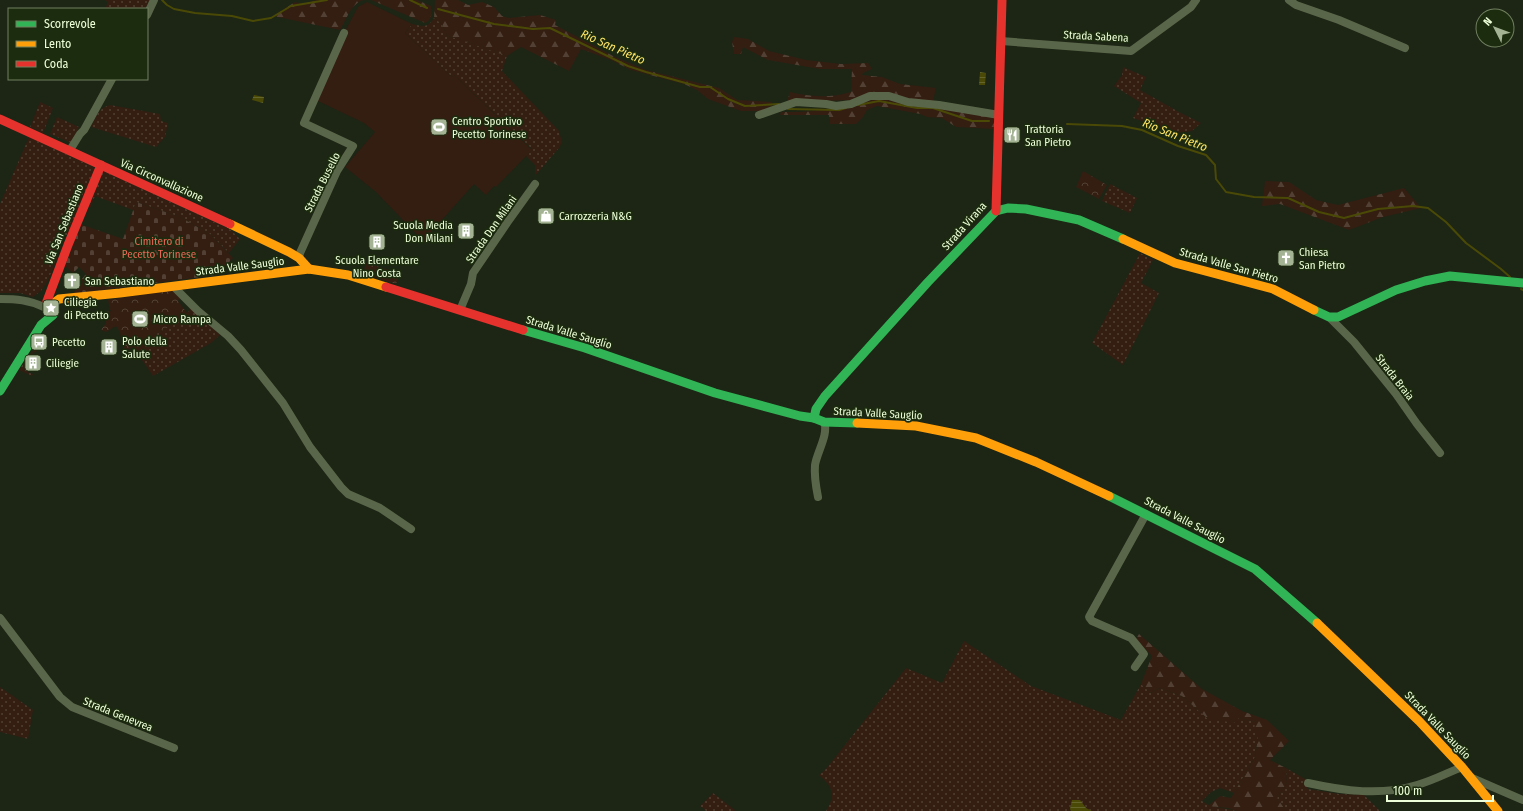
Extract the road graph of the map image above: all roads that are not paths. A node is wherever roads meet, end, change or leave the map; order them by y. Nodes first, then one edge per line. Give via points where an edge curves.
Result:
1 (154, 0) edge
2 (1002, 0) edge
3 (1196, 0) edge
4 (1289, 0) edge
5 (148, 13) edge
6 (344, 33) dead end
7 (1001, 41) junction
8 (1404, 48) dead end
9 (111, 80) edge
10 (759, 115) dead end
11 (999, 115) junction
12 (0, 120) edge
13 (70, 150) junction
14 (101, 165) junction
15 (535, 184) dead end
16 (996, 211) junction
17 (299, 258) junction
18 (309, 270) junction
19 (1523, 283) edge
20 (174, 287) junction
21 (0, 298) edge
22 (51, 305) junction
23 (460, 310) junction
24 (1329, 317) junction
25 (0, 391) edge
26 (814, 418) junction
27 (824, 422) junction
28 (1440, 453) dead end
29 (818, 497) dead end
30 (1146, 514) junction
31 (411, 529) dead end
32 (0, 618) edge
33 (1135, 667) dead end
34 (174, 748) dead end
35 (1462, 767) junction
36 (1471, 778) junction
37 (1308, 783) dead end
38 (1523, 800) edge
39 (1498, 811) edge

1 - 5 street
2 - 7 street, Strada Virana
3 - 7 street, Strada Sabena via 1191,7 1131,51
4 - 8 street
6 - 17 street, Strada Busello via 304,123 353,146 337,171
7 - 11 street, Strada Virana
9 - 13 street
10 - 11 street via 796,102 836,106 851,104 870,96 889,96 908,102
11 - 16 street, Strada Virana
12 - 13 street, Via Circonvallazione
13 - 14 street, Via Circonvallazione
14 - 17 street, Via Circonvallazione
14 - 22 street, Via San Sebastiano via 68,246
15 - 23 street, Strada Don Milani via 473,273 472,284
16 - 24 street, Strada Valle San Pietro via 1008,208 1026,209 1079,220 1175,263 1273,289
16 - 26 street, Strada Virana via 825,396
17 - 18 street, Via Circonvallazione
18 - 20 street, Strada Valle Sauglio
18 - 23 street, Strada Valle Sauglio via 348,275
19 - 24 street via 1450,276 1425,280 1396,290 1338,317
20 - 22 street, Strada Valle Sauglio via 59,300
20 - 31 street via 241,350 283,403 310,447 341,487 348,494 380,508
21 - 22 street
22 - 25 street, Via San Sebastiano
23 - 26 street, Strada Valle Sauglio via 585,348 715,393
24 - 28 street, Strada Braia via 1354,342
26 - 27 street, Strada Valle Sauglio
27 - 29 street via 825,435 815,468
27 - 30 street, Strada Valle Sauglio via 916,426 976,438 1036,462
30 - 33 street via 1089,617 1092,621 1131,638 1144,654
30 - 35 street, Strada Valle Sauglio via 1255,569 1315,621 1419,721
32 - 34 street, Strada Genevrea via 60,697 72,707
35 - 36 street, Strada Valle Sauglio
35 - 37 street via 1417,785 1377,792 1339,790
36 - 38 street
36 - 39 street, Strada Valle Sauglio

